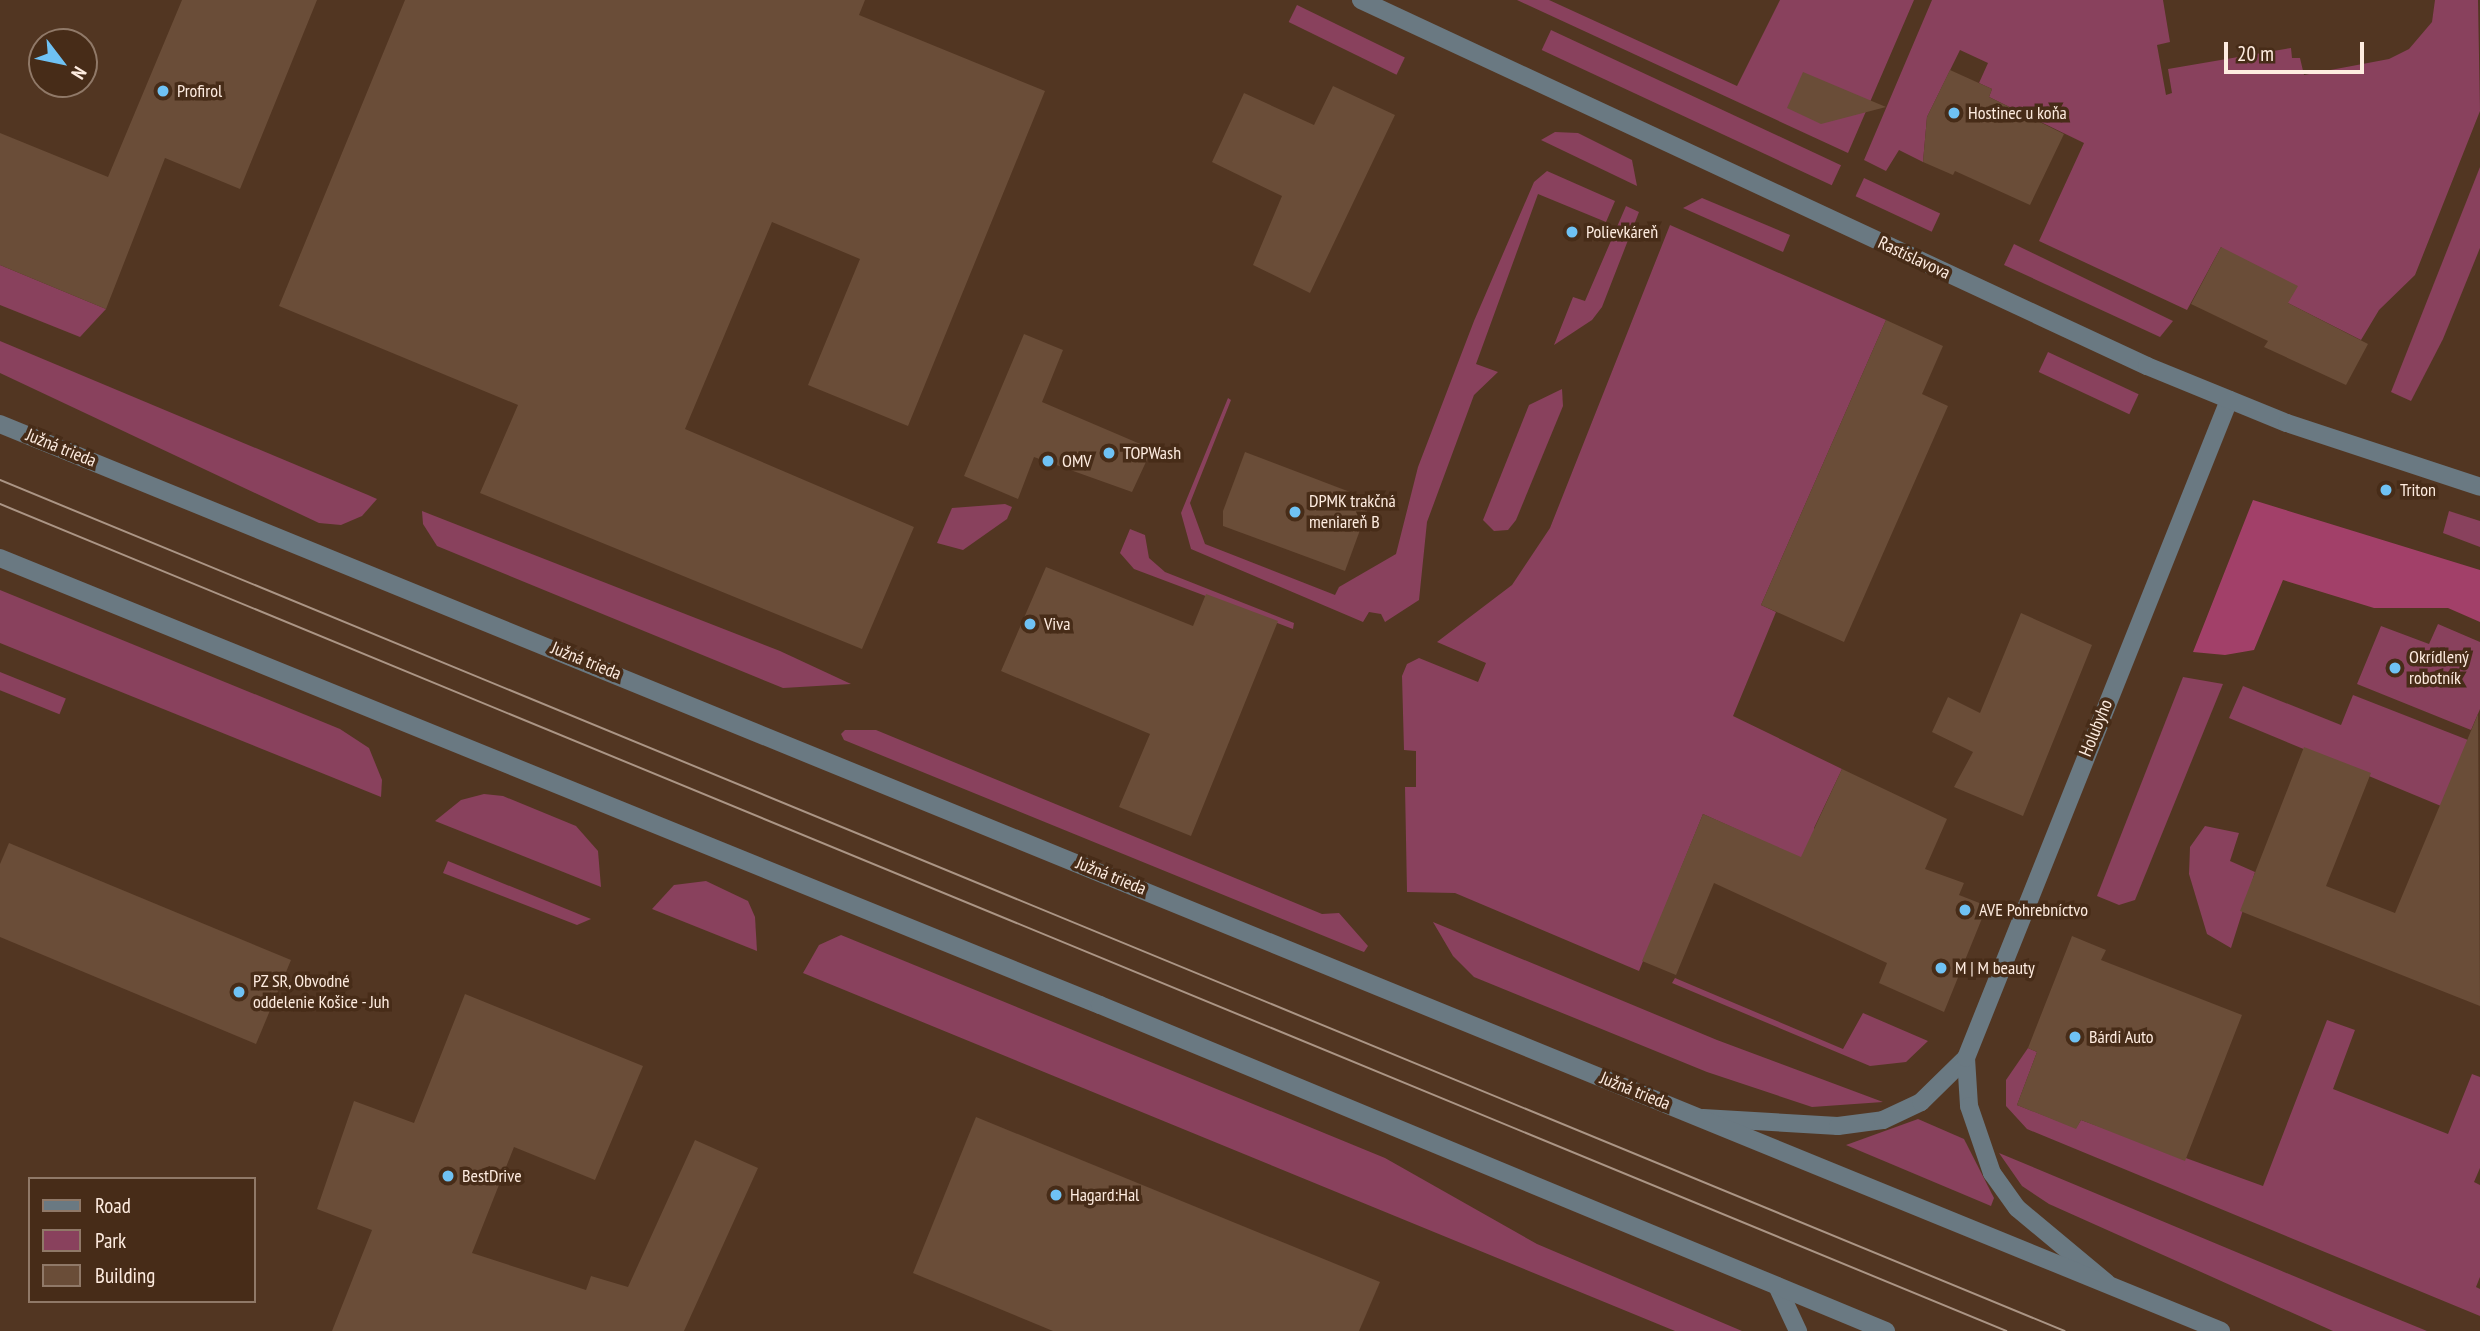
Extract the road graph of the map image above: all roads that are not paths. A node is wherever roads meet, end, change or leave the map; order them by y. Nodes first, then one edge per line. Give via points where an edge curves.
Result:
1 (1361, 0) edge
2 (2229, 400) junction
3 (0, 424) edge
4 (2480, 487) edge
5 (0, 558) edge
6 (1966, 1058) junction
7 (1701, 1118) junction
8 (1777, 1286) junction
9 (2111, 1286) junction
10 (1798, 1331) edge
11 (1886, 1331) edge
12 (2221, 1331) edge

1 - 2 street, Rastislavova
2 - 4 street, Rastislavova via 2382,457
2 - 6 street, Holubyho
3 - 7 street, Južná trieda
5 - 8 street
6 - 7 street via 1921,1101 1883,1120 1838,1126
6 - 9 street via 1969,1106 1996,1180 2017,1208
7 - 9 street, Južná trieda
8 - 10 street
8 - 11 street
9 - 12 street, Južná trieda

